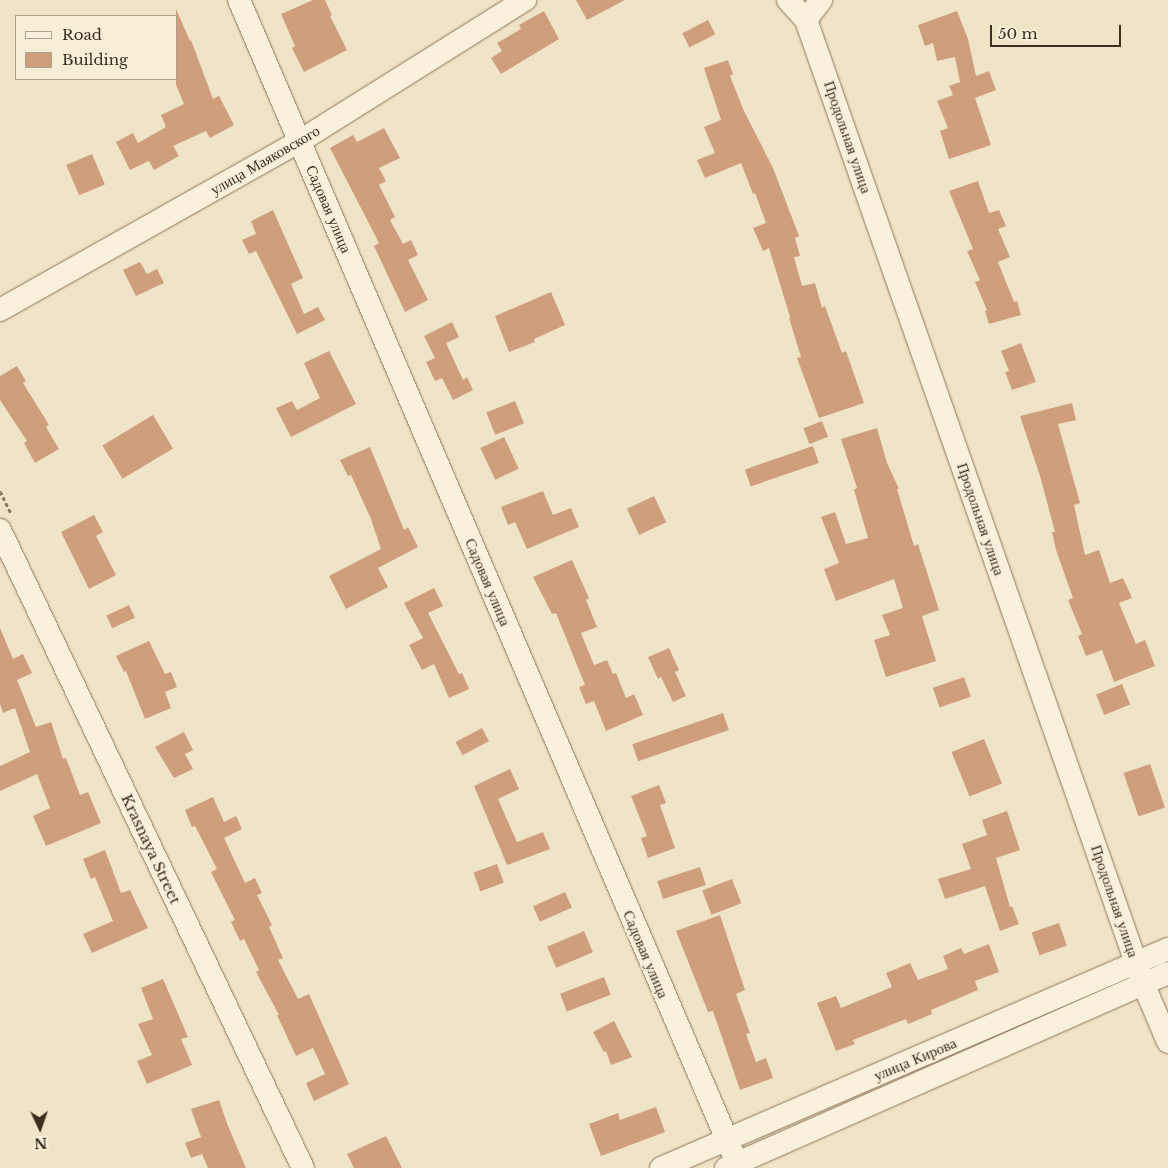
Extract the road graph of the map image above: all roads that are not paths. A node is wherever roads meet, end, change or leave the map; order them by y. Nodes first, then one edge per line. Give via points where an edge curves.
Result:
1 (238, 0) edge
2 (525, 0) edge
3 (788, 0) edge
4 (821, 0) edge
5 (806, 20) junction
6 (300, 141) junction
7 (0, 310) edge
8 (0, 530) edge
9 (1168, 950) edge
10 (1140, 973) junction
11 (1168, 973) edge
12 (1168, 1042) edge
13 (726, 1141) junction
14 (731, 1166) edge
15 (303, 1168) edge
16 (661, 1168) edge

1 - 6 street, Садовая улица
2 - 6 street, улица Маяковского
3 - 5 street, Продольная улица
4 - 5 street
5 - 10 street, Продольная улица
6 - 7 street, улица Маяковского
6 - 13 street, Садовая улица
8 - 15 street, Krasnaya Street
9 - 10 street, улица Кирова
10 - 11 street, улица Кирова
10 - 12 street, Продольная улица
10 - 13 street, улица Кирова
10 - 14 street, улица Кирова
13 - 14 street, Садовая улица
13 - 16 street, улица Кирова

